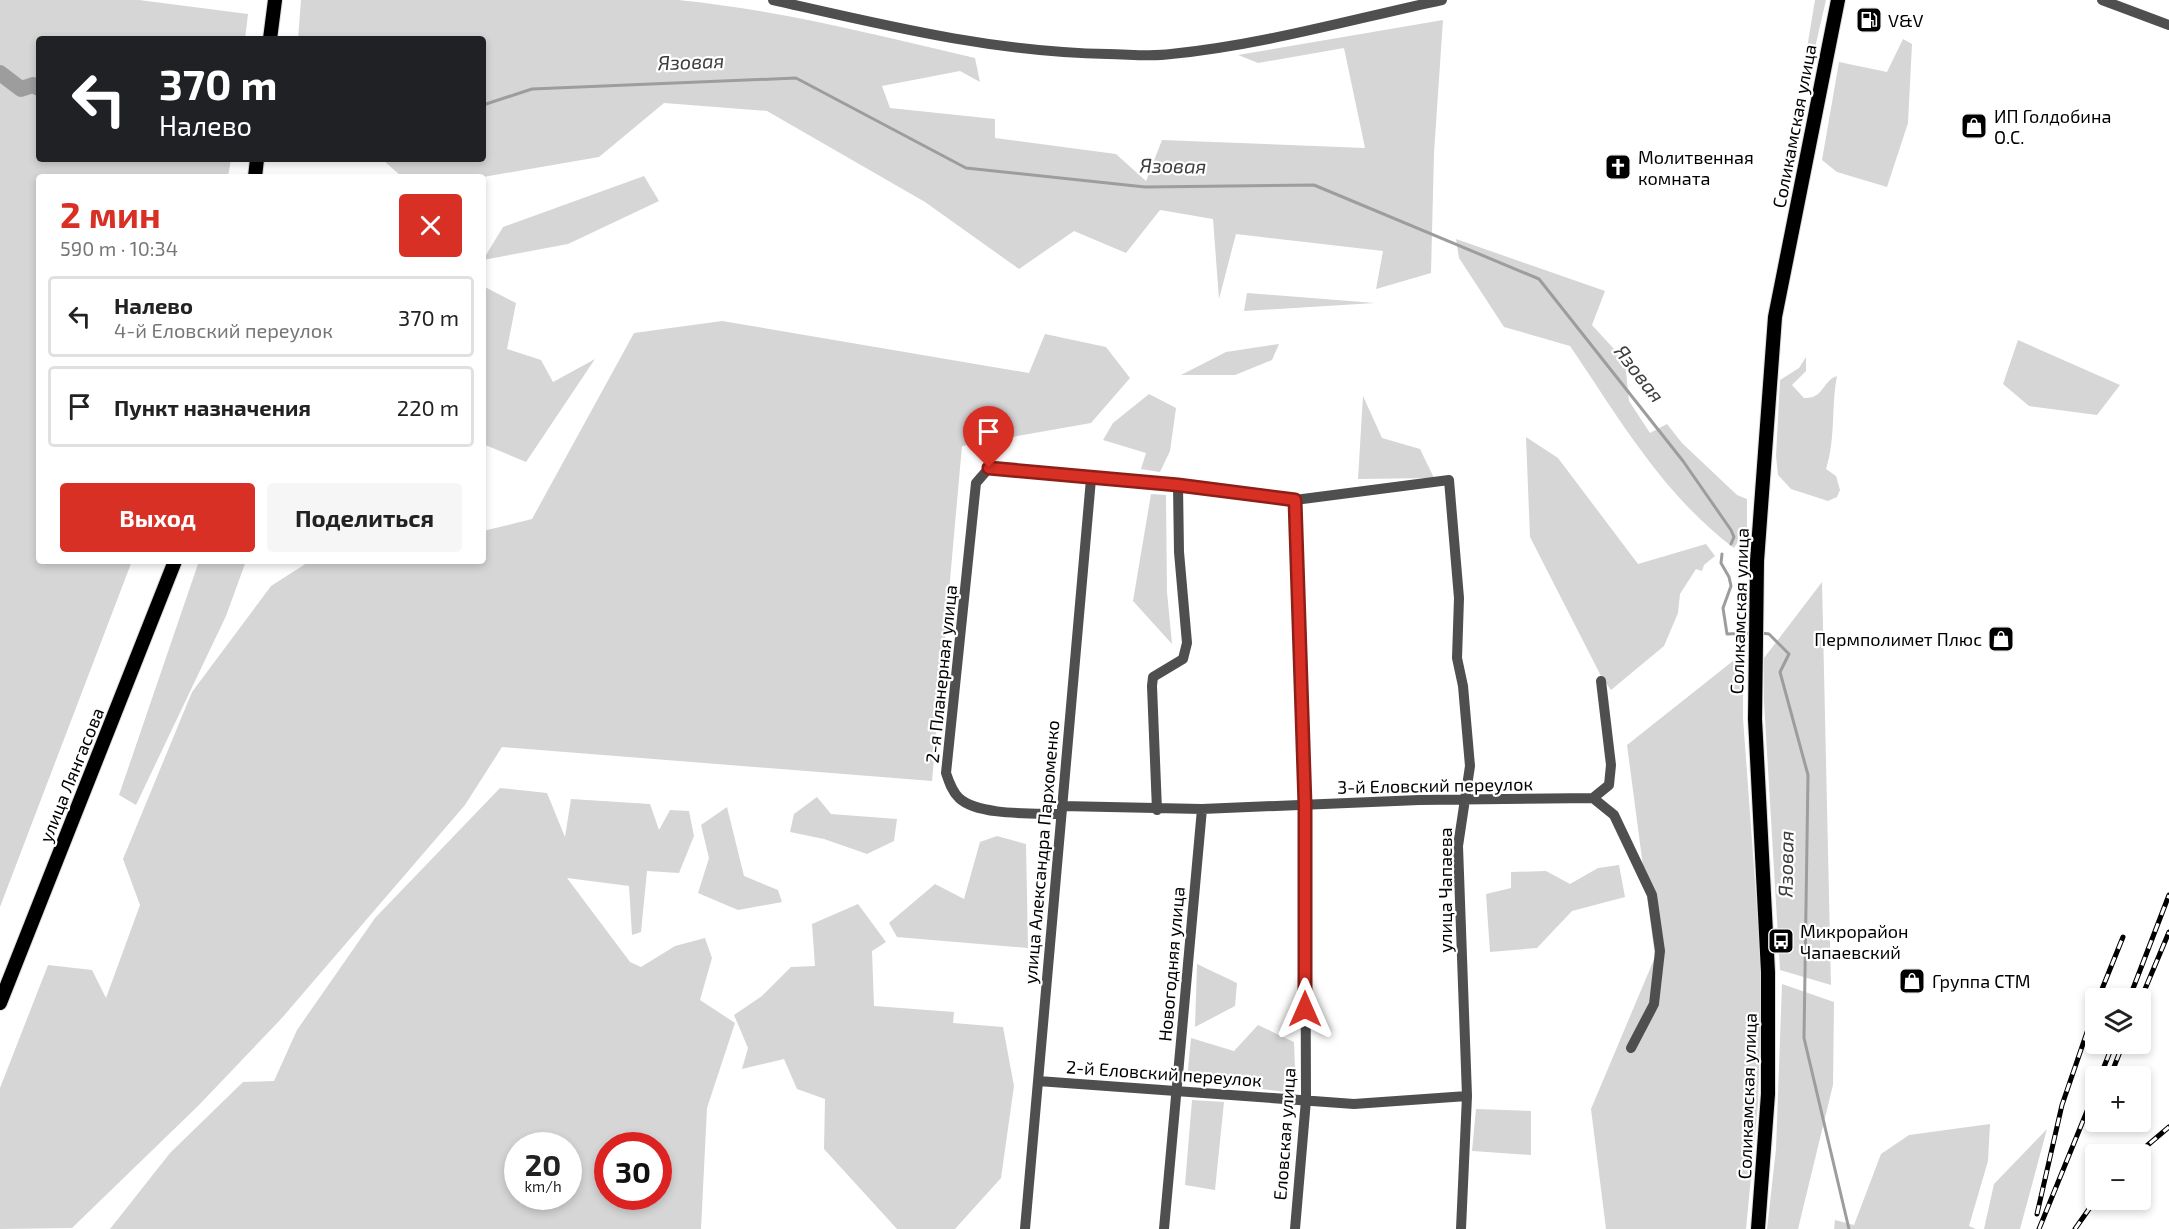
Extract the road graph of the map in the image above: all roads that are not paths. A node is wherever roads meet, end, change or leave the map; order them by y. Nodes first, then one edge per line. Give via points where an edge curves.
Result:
1 (274, 0) edge
2 (773, 0) edge
3 (1442, 0) edge
4 (1838, 0) edge
5 (2102, 0) edge
6 (2169, 25) edge
7 (270, 36) edge
8 (1091, 479) junction
9 (1178, 485) junction
10 (1295, 500) junction
11 (174, 564) edge
12 (1601, 681) dead end
13 (1593, 798) junction
14 (1464, 800) junction
15 (1305, 805) junction
16 (1202, 809) junction
17 (1061, 810) junction
18 (1157, 810) junction
19 (0, 1003) edge
20 (1631, 1048) dead end
21 (1038, 1081) junction
22 (1176, 1090) junction
23 (1467, 1096) junction
24 (1306, 1100) junction
25 (1025, 1229) edge
26 (1164, 1229) edge
27 (1295, 1229) edge
28 (1461, 1229) edge
29 (1758, 1229) edge

1 - 7 main road
2 - 3 street via 939,38 1010,49 1169,55
4 - 29 main road, Соликамская улица via 1775,317 1755,602 1754,667 1768,972 1768,1094
5 - 6 street
8 - 9 street
8 - 17 street, улица Александра Пархоменко
8 - 17 street, 2-я Планерная улица via 989,468 976,483 946,773 951,789 972,806 1004,811
9 - 10 street
9 - 18 street via 1179,552 1188,643 1183,659 1153,677
10 - 14 street, улица Чапаева via 1449,480 1459,598 1457,658 1470,766
10 - 15 street, Еловская улица
11 - 19 main road, улица Лянгасова
12 - 13 street via 1611,765 1609,785
13 - 14 street, 3-й Еловский переулок
13 - 20 street via 1614,815 1652,895 1660,951 1654,1004
14 - 15 street, 3-й Еловский переулок
14 - 23 street, улица Чапаева via 1458,846
15 - 16 street, 3-й Еловский переулок
15 - 24 street, Еловская улица
16 - 18 street, 3-й Еловский переулок
16 - 22 street, Новогодняя улица
17 - 18 street, 3-й Еловский переулок
17 - 21 street, улица Александра Пархоменко
21 - 22 street, 2-й Еловский переулок
21 - 25 street, улица Александра Пархоменко
22 - 24 street, 2-й Еловский переулок
22 - 26 street, Новогодняя улица
23 - 24 street, 2-й Еловский переулок via 1354,1104
23 - 28 street, улица Чапаева
24 - 27 street, Еловская улица

